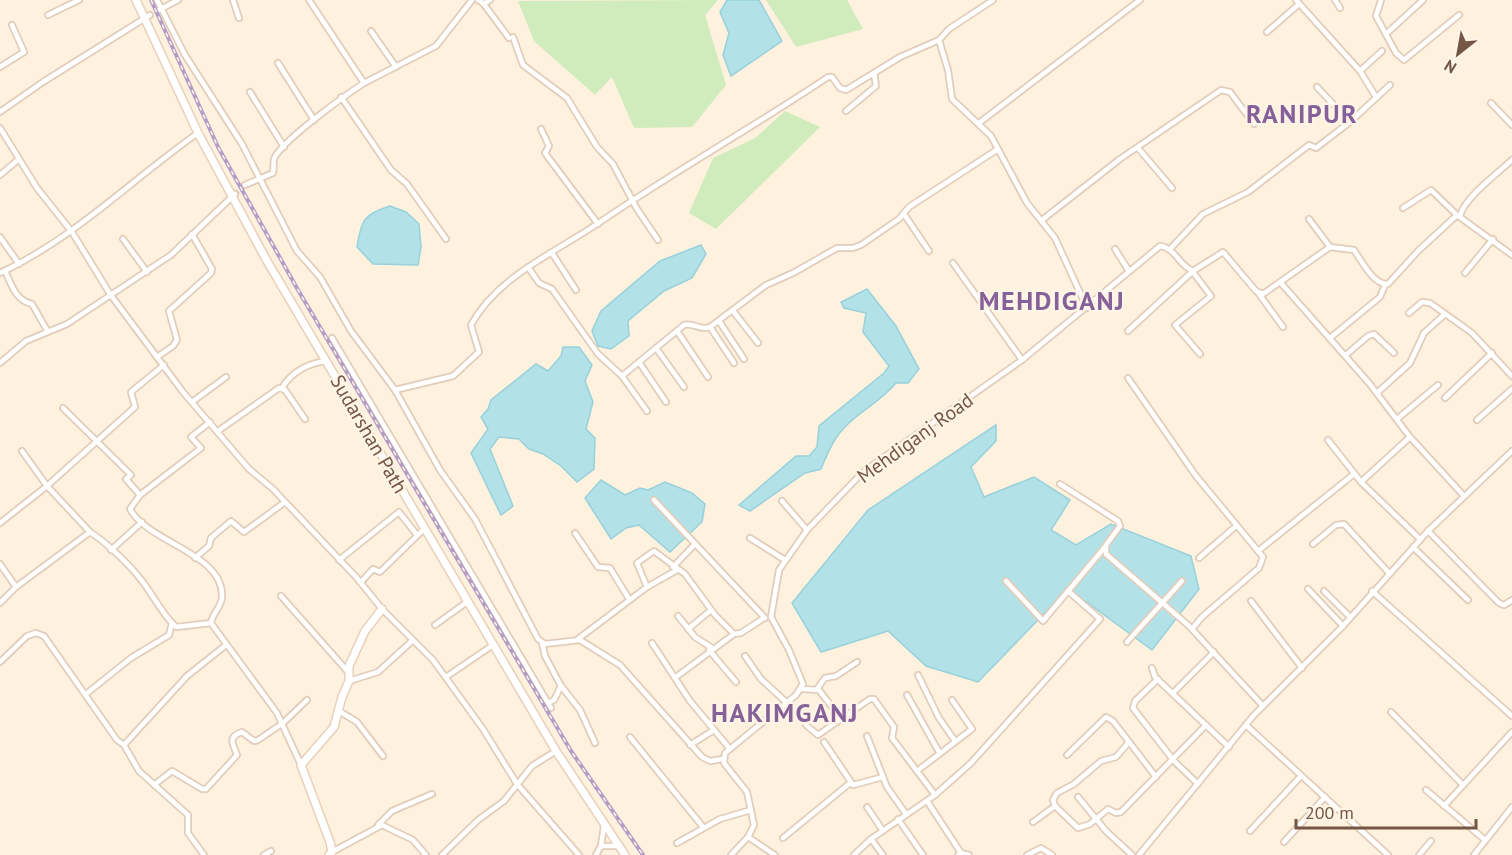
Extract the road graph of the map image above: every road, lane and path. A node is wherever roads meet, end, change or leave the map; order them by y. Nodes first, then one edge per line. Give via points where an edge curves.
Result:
1 (79, 0) edge
2 (136, 0) edge
3 (157, 0) edge
4 (178, 0) edge
5 (233, 0) edge
6 (309, 0) edge
7 (472, 0) edge
8 (490, 0) edge
9 (993, 0) edge
10 (1140, 0) edge
11 (1335, 0) edge
12 (1382, 0) edge
13 (1423, 0) edge
14 (481, 2) edge
15 (1298, 2) edge
16 (1340, 8) dead end
17 (160, 9) junction
18 (48, 15) dead end
19 (1459, 15) dead end
20 (147, 16) junction
21 (239, 18) dead end
22 (12, 25) dead end
23 (371, 31) dead end
24 (1267, 32) dead end
25 (1386, 34) junction
26 (939, 40) junction
27 (1382, 51) dead end
28 (278, 63) dead end
29 (0, 67) edge
30 (396, 68) junction
31 (1360, 70) junction
32 (874, 73) junction
33 (364, 83) junction
34 (1389, 85) dead end
35 (1317, 87) dead end
36 (250, 92) dead end
37 (341, 98) junction
38 (1376, 98) junction
39 (1491, 103) dead end
40 (846, 111) dead end
41 (0, 112) edge
42 (314, 120) junction
43 (1350, 122) junction
44 (978, 123) junction
45 (1254, 124) dead end
46 (1512, 125) edge
47 (0, 128) edge
48 (541, 129) dead end
49 (198, 133) junction
50 (284, 147) junction
51 (1138, 148) junction
52 (998, 149) junction
53 (19, 159) junction
54 (1512, 160) edge
55 (0, 175) edge
56 (260, 179) junction
57 (245, 185) tunnel mouth
58 (1172, 188) dead end
59 (233, 195) junction
60 (632, 199) junction
61 (1403, 208) dead end
62 (904, 214) junction
63 (1459, 216) junction
64 (1310, 219) dead end
65 (1042, 220) junction
66 (597, 224) junction
67 (72, 232) junction
68 (192, 234) junction
69 (0, 237) edge
70 (123, 239) dead end
71 (446, 239) dead end
72 (658, 240) dead end
73 (1493, 240) junction
74 (1330, 247) junction
75 (1114, 249) dead end
76 (1170, 249) junction
77 (929, 250) dead end
78 (552, 253) junction
79 (1512, 255) edge
80 (953, 263) dead end
81 (19, 264) junction
82 (528, 267) junction
83 (1129, 271) junction
84 (1192, 271) junction
85 (2, 272) edge
86 (147, 272) junction
87 (1465, 273) dead end
88 (1280, 282) junction
89 (1385, 285) junction
90 (576, 290) dead end
91 (110, 294) junction
92 (1259, 294) junction
93 (1087, 308) junction
94 (733, 311) junction
95 (1409, 313) dead end
96 (1443, 315) junction
97 (719, 321) junction
98 (710, 327) junction
99 (1283, 327) dead end
100 (677, 331) junction
101 (1128, 331) dead end
102 (48, 332) junction
103 (332, 338) dead end
104 (1330, 338) junction
105 (758, 343) dead end
106 (656, 348) junction
107 (1394, 353) dead end
108 (1492, 353) junction
109 (1200, 354) dead end
110 (1346, 355) junction
111 (157, 357) junction
112 (744, 358) dead end
113 (1022, 360) junction
114 (326, 361) junction
115 (639, 362) junction
116 (0, 363) edge
117 (734, 363) dead end
118 (164, 365) junction
119 (622, 376) junction
120 (1512, 376) edge
121 (226, 377) dead end
122 (708, 378) dead end
123 (1128, 378) dead end
124 (1438, 385) dead end
125 (684, 387) dead end
126 (282, 388) junction
127 (1512, 389) edge
128 (394, 390) junction
129 (1377, 393) junction
130 (1445, 398) dead end
131 (192, 402) junction
132 (666, 402) dead end
133 (63, 408) dead end
134 (647, 411) dead end
135 (306, 419) dead end
136 (1397, 419) junction
137 (1477, 420) dead end
138 (210, 422) junction
139 (218, 431) junction
140 (1410, 437) junction
141 (97, 440) junction
142 (1328, 440) dead end
143 (22, 451) dead end
144 (1512, 451) edge
145 (1354, 474) junction
146 (1361, 482) junction
147 (1060, 484) dead end
148 (47, 486) junction
149 (140, 495) junction
150 (1464, 496) junction
151 (654, 500) dead end
152 (782, 501) dead end
153 (285, 502) junction
154 (416, 515) junction
155 (142, 522) junction
156 (408, 522) junction
157 (0, 523) edge
158 (1236, 526) junction
159 (424, 528) junction
160 (807, 530) junction
161 (1428, 531) junction
162 (90, 532) junction
163 (575, 533) dead end
164 (417, 535) junction
165 (750, 538) dead end
166 (1420, 539) junction
167 (695, 544) junction
168 (1313, 544) dead end
169 (1106, 545) junction
170 (1413, 547) junction
171 (111, 550) junction
172 (1258, 551) junction
173 (195, 558) junction
174 (1199, 558) dead end
175 (339, 560) junction
176 (785, 560) junction
177 (0, 564) edge
178 (675, 569) junction
179 (1389, 573) junction
180 (1006, 581) dead end
181 (1182, 581) dead end
182 (361, 582) junction
183 (647, 586) junction
184 (16, 587) junction
185 (1308, 589) dead end
186 (1068, 591) junction
187 (1324, 591) dead end
188 (1372, 591) junction
189 (281, 596) dead end
190 (629, 599) junction
191 (1468, 600) dead end
192 (1251, 601) dead end
193 (467, 602) junction
194 (1163, 602) junction
195 (1511, 602) edge
196 (0, 603) edge
197 (382, 609) junction
198 (711, 610) junction
199 (678, 616) dead end
200 (771, 617) junction
201 (1350, 617) junction
202 (764, 618) junction
203 (172, 623) junction
204 (435, 625) dead end
205 (212, 626) junction
206 (1342, 626) junction
207 (688, 629) junction
208 (1192, 629) junction
209 (734, 634) junction
210 (578, 639) junction
211 (413, 640) junction
212 (1127, 642) dead end
213 (652, 643) dead end
214 (542, 644) junction
215 (226, 645) junction
216 (493, 645) junction
217 (711, 649) junction
218 (1214, 652) junction
219 (745, 656) dead end
220 (0, 662) edge
221 (857, 662) dead end
222 (1152, 668) dead end
223 (1302, 668) junction
224 (349, 673) junction
225 (918, 675) dead end
226 (446, 676) junction
227 (676, 677) junction
228 (1158, 680) junction
229 (349, 681) junction
230 (736, 682) dead end
231 (561, 686) junction
232 (802, 689) junction
233 (817, 689) junction
234 (1173, 693) junction
235 (86, 694) junction
236 (907, 695) dead end
237 (307, 700) dead end
238 (952, 700) dead end
239 (786, 702) junction
240 (1263, 706) junction
241 (339, 711) junction
242 (1391, 712) dead end
243 (1512, 716) edge
244 (841, 719) junction
245 (283, 723) junction
246 (806, 725) dead end
247 (1206, 725) junction
248 (1246, 725) junction
249 (714, 730) junction
250 (1512, 732) edge
251 (867, 736) dead end
252 (630, 737) dead end
253 (955, 741) junction
254 (824, 742) dead end
255 (1129, 742) junction
256 (595, 743) dead end
257 (124, 745) junction
258 (690, 745) junction
259 (1229, 747) junction
260 (730, 748) junction
261 (556, 751) junction
262 (939, 752) junction
263 (1067, 754) dead end
264 (383, 756) dead end
265 (723, 759) junction
266 (1174, 760) junction
267 (301, 765) junction
268 (917, 771) junction
269 (1301, 776) junction
270 (883, 777) junction
271 (1156, 777) junction
272 (850, 783) junction
273 (517, 784) junction
274 (1198, 784) junction
275 (154, 785) junction
276 (1463, 785) junction
277 (1426, 790) dead end
278 (432, 794) dead end
279 (935, 795) junction
280 (1078, 797) dead end
281 (1325, 797) junction
282 (927, 801) junction
283 (1055, 806) junction
284 (1444, 806) junction
285 (867, 807) dead end
286 (1512, 807) edge
287 (751, 810) junction
288 (906, 814) junction
289 (1097, 818) junction
290 (898, 819) junction
291 (1033, 822) dead end
292 (378, 825) junction
293 (604, 825) junction
294 (703, 827) junction
295 (883, 831) junction
296 (1250, 831) dead end
297 (748, 837) junction
298 (783, 838) dead end
299 (872, 839) junction
300 (1485, 840) junction
301 (1431, 841) dead end
302 (1284, 842) dead end
303 (677, 843) dead end
304 (601, 846) junction
305 (618, 846) junction
306 (340, 850) junction
307 (271, 851) dead end
308 (331, 854) edge
309 (959, 854) edge
310 (1477, 854) edge
311 (204, 855) edge
312 (264, 855) edge
313 (345, 855) edge
314 (426, 855) edge
315 (442, 855) edge
316 (579, 855) edge
317 (596, 855) edge
318 (625, 855) edge
319 (731, 855) edge
320 (775, 855) edge
321 (854, 855) edge
322 (883, 855) edge
323 (923, 855) edge
324 (969, 855) edge
325 (1027, 855) edge
326 (1052, 855) edge
327 (1132, 855) edge
328 (1139, 855) edge
329 (1388, 855) edge
330 (1419, 855) edge

1 - 18 street
2 - 20 main road, Sudarshan Path
3 - 17 street
4 - 17 street
5 - 21 street
6 - 33 street
7 - 30 street via 436,46
8 - 14 street
9 - 26 street
10 - 44 street
11 - 16 street
12 - 25 street via 1376,14
13 - 25 street
14 - 60 street via 511,37 523,65 567,98
15 - 24 street
15 - 31 street
17 - 56 street
19 - 25 street via 1406,60 1396,53
20 - 41 street
20 - 49 main road, Sudarshan Path
22 - 29 street via 24,52
23 - 30 street
26 - 32 street
26 - 44 street via 952,99
27 - 31 street
28 - 42 street
30 - 33 street
31 - 38 street
32 - 40 street via 875,88
32 - 60 street via 844,90 828,77
33 - 37 street
34 - 38 street
35 - 43 street
36 - 50 street
37 - 42 street
37 - 71 street
38 - 43 street
39 - 46 street
42 - 50 street
43 - 76 street via 1316,148 1309,145 1248,192 1212,208
44 - 52 street
45 - 51 street via 1230,92 1221,90
47 - 53 street
48 - 66 street via 549,146 546,153
49 - 59 main road, Sudarshan Path
49 - 67 street
50 - 56 street via 274,159 273,173
51 - 58 street
51 - 65 street
52 - 62 street
52 - 65 street via 1027,203
53 - 55 street
53 - 67 street
54 - 63 street
56 - 57 street
56 - 128 street via 297,251 320,277 351,331
59 - 68 street
59 - 114 main road, Sudarshan Path
60 - 66 street
60 - 72 street
61 - 63 street via 1431,190
62 - 77 street
62 - 94 street via 856,248 837,248 766,285
63 - 73 street
63 - 89 street via 1418,251 1398,277
64 - 74 street
65 - 93 street via 1055,238
66 - 78 street
67 - 81 street
67 - 91 street
68 - 86 street
68 - 111 street via 211,273 169,311 177,340
69 - 81 street
70 - 86 street
73 - 79 street
73 - 87 street
74 - 88 street
74 - 89 street via 1354,250
75 - 83 street
76 - 83 street, Mehdiganj Road via 1160,246
76 - 84 street
78 - 82 street
78 - 90 street
80 - 113 street
81 - 85 street
82 - 119 street via 539,283 552,289 602,359
82 - 128 street via 493,297 472,322 479,350 453,376
83 - 93 street, Mehdiganj Road
84 - 92 street via 1223,252
84 - 101 street
84 - 109 street via 1210,296 1175,325
85 - 102 street via 18,298 32,304
86 - 91 street
88 - 92 street
88 - 104 street
89 - 104 street via 1380,297
91 - 102 street via 67,324
91 - 111 street
92 - 99 street
93 - 113 street, Mehdiganj Road
94 - 97 street
94 - 105 street
95 - 96 street via 1424,302
96 - 108 street via 1472,333
96 - 129 street via 1424,333 1410,363
97 - 98 street
97 - 112 street
98 - 100 street via 687,324
98 - 117 street
100 - 106 street
100 - 122 street
102 - 116 street via 26,341
103 - 231 street via 550,706
104 - 110 street
106 - 115 street
106 - 125 street
107 - 110 street via 1374,334
108 - 120 street
108 - 130 street
110 - 129 street
111 - 118 street
113 - 160 street, Mehdiganj Road via 862,472
114 - 126 street via 290,377
114 - 154 main road, Sudarshan Path
115 - 119 street
115 - 132 street
118 - 131 street
118 - 141 street via 131,392 135,407
119 - 134 street
121 - 131 street
123 - 158 street
124 - 136 street
126 - 135 street
126 - 139 street
127 - 137 street
128 - 214 street via 440,470 475,519
129 - 136 street
131 - 138 street
133 - 141 street
136 - 140 street
138 - 139 street
138 - 149 street via 191,437 201,448
139 - 153 street via 249,469
140 - 146 street
140 - 150 street
141 - 148 street
141 - 149 street via 131,475 126,479
142 - 145 street
143 - 148 street
144 - 150 street
145 - 146 street
145 - 172 street
146 - 166 street
147 - 169 street via 1118,521 1119,526
148 - 157 street
148 - 162 street
149 - 155 street via 130,509
150 - 161 street
151 - 167 street
152 - 160 street
153 - 173 street via 244,532 231,521
153 - 175 street
154 - 156 street
154 - 159 main road, Sudarshan Path
155 - 171 street
155 - 173 street
156 - 164 street
156 - 175 street via 399,512
158 - 172 street
158 - 174 street
159 - 164 street
159 - 193 main road, Sudarshan Path
160 - 176 street, Mehdiganj Road
161 - 166 street
161 - 195 street via 1499,603
162 - 171 street
162 - 184 street
163 - 190 street via 598,567 610,568
164 - 182 street via 380,572 373,569
165 - 176 street
166 - 170 street
167 - 178 street
167 - 202 street
168 - 179 street via 1336,525 1344,524
169 - 186 street
169 - 194 street via 1108,557
170 - 179 street
170 - 191 street
171 - 203 street via 143,582
172 - 208 street via 1263,557 1262,564
173 - 205 street via 220,583 221,601
175 - 182 street
176 - 200 street, Mehdiganj Road via 777,576
177 - 184 street
178 - 183 street
178 - 183 street via 660,553 648,554 637,566
178 - 198 street via 685,574
179 - 188 street
180 - 186 street via 1040,621
181 - 194 street
182 - 197 street
183 - 190 street
184 - 196 street
185 - 206 street
186 - 279 street via 1100,619 979,755
187 - 201 street
188 - 201 street
188 - 243 street
189 - 224 street
190 - 210 street
192 - 223 street
193 - 204 street
193 - 216 main road, Sudarshan Path
194 - 208 street
194 - 212 street
197 - 211 street
197 - 224 main road via 365,631
198 - 207 street
198 - 209 street
199 - 207 street
200 - 202 street
200 - 232 street via 803,679
201 - 206 street
202 - 209 street
203 - 205 street via 180,628
203 - 235 street via 170,635 131,658
205 - 215 street
206 - 223 street
207 - 217 street
208 - 218 street
209 - 217 street
210 - 214 street
210 - 258 street via 620,665
211 - 226 street
211 - 229 street via 378,672
213 - 227 street
214 - 231 street
215 - 245 street
215 - 257 street via 187,676
216 - 226 street
216 - 261 main road, Sudarshan Path
217 - 227 street
217 - 230 street
218 - 234 street
218 - 240 street
219 - 239 street via 761,679
220 - 235 street via 27,636 40,634
221 - 233 street via 836,676 825,678
222 - 228 street
223 - 240 street
224 - 229 main road
225 - 253 street
226 - 273 street
227 - 249 street
228 - 234 street
228 - 266 street via 1135,701 1133,708
229 - 241 main road
231 - 256 street via 580,710
232 - 233 street
232 - 239 street
233 - 244 street
234 - 247 street
235 - 257 street
236 - 262 street
237 - 245 street
238 - 253 street via 972,727
239 - 260 street
240 - 248 street
241 - 264 street via 357,722
241 - 267 main road via 328,737
242 - 276 street
244 - 246 street via 818,735
244 - 268 street via 874,699 894,727 892,738
245 - 267 street
245 - 275 street via 254,741 239,732 231,740 237,755 206,789 172,771
247 - 259 street
247 - 266 street
248 - 259 street
248 - 269 street
249 - 258 street
249 - 260 street
250 - 276 street
251 - 270 street
252 - 294 street
253 - 262 street
254 - 272 street
255 - 263 street via 1106,717
255 - 271 street
255 - 283 street via 1116,757 1101,761 1057,794
257 - 275 street via 137,768
258 - 265 street via 706,760
259 - 274 street
260 - 265 street
261 - 273 street via 532,766
261 - 293 main road, Sudarshan Path
262 - 268 street
265 - 287 street via 747,792
266 - 271 street
266 - 274 street
267 - 308 main road
268 - 279 street
269 - 281 street
269 - 296 street
270 - 272 street via 857,785
270 - 288 street
271 - 289 street via 1121,812 1108,809
272 - 298 street
273 - 315 street via 504,801
273 - 316 street
274 - 328 street
275 - 311 street via 188,814 188,833
276 - 284 street
277 - 284 street
278 - 292 street via 392,812
279 - 282 street
280 - 289 street
281 - 302 street
281 - 329 street
282 - 288 street
282 - 309 street
283 - 289 street via 1078,828
283 - 291 street
284 - 300 street
285 - 295 street
286 - 300 street
287 - 294 street
287 - 297 street via 754,825
288 - 290 street
289 - 327 street
290 - 295 street
290 - 323 street
292 - 306 street
292 - 314 street via 408,837
293 - 304 street
293 - 305 main road, Sudarshan Path
294 - 303 street
295 - 299 street
297 - 319 street
297 - 320 street
299 - 321 street
299 - 322 street
300 - 310 street
301 - 330 street
304 - 305 street
304 - 317 street
305 - 318 main road, Sudarshan Path
306 - 308 street
306 - 313 street
307 - 312 street
309 - 324 street
325 - 326 street via 1041,848

